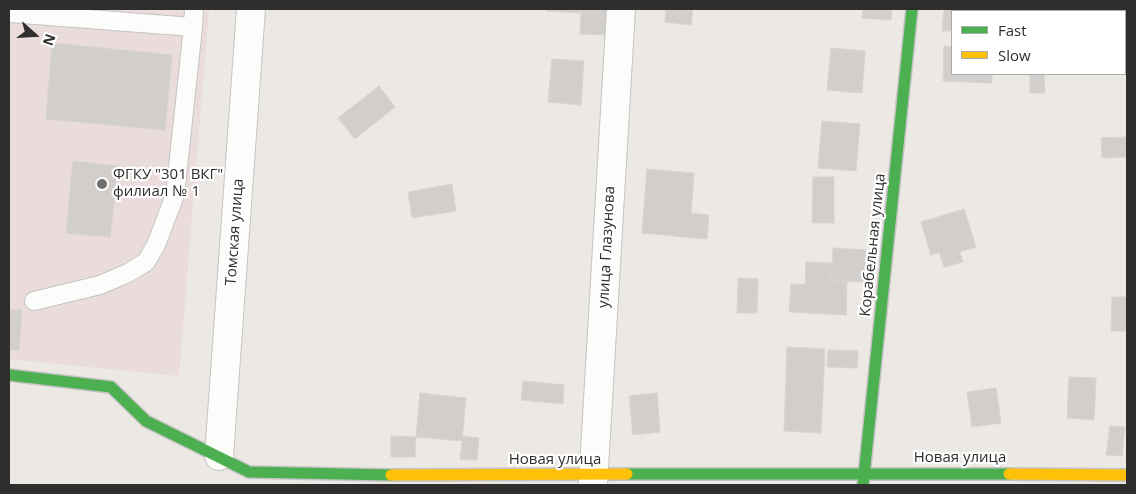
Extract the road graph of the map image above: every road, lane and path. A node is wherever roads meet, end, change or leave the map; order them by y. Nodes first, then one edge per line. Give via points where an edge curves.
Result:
1 (194, 9) edge
2 (251, 9) edge
3 (621, 9) edge
4 (912, 9) edge
5 (9, 13) edge
6 (193, 27) junction
7 (34, 301) dead end
8 (9, 375) edge
9 (219, 456) junction
10 (864, 472) junction
11 (1127, 475) edge
12 (248, 479) edge
13 (593, 480) edge
14 (863, 485) edge

1 - 6 lane
2 - 9 street, Томская улица
3 - 13 street, улица Глазунова
4 - 10 street, Корабельная улица
5 - 6 lane
6 - 7 lane via 175,195 156,245 146,262 128,274 100,285
8 - 9 street, Новая улица via 111,387 146,421
9 - 12 street, Новая улица
10 - 11 street, Новая улица
10 - 13 street, Новая улица
10 - 14 street, Корабельная улица
12 - 13 street, Новая улица

